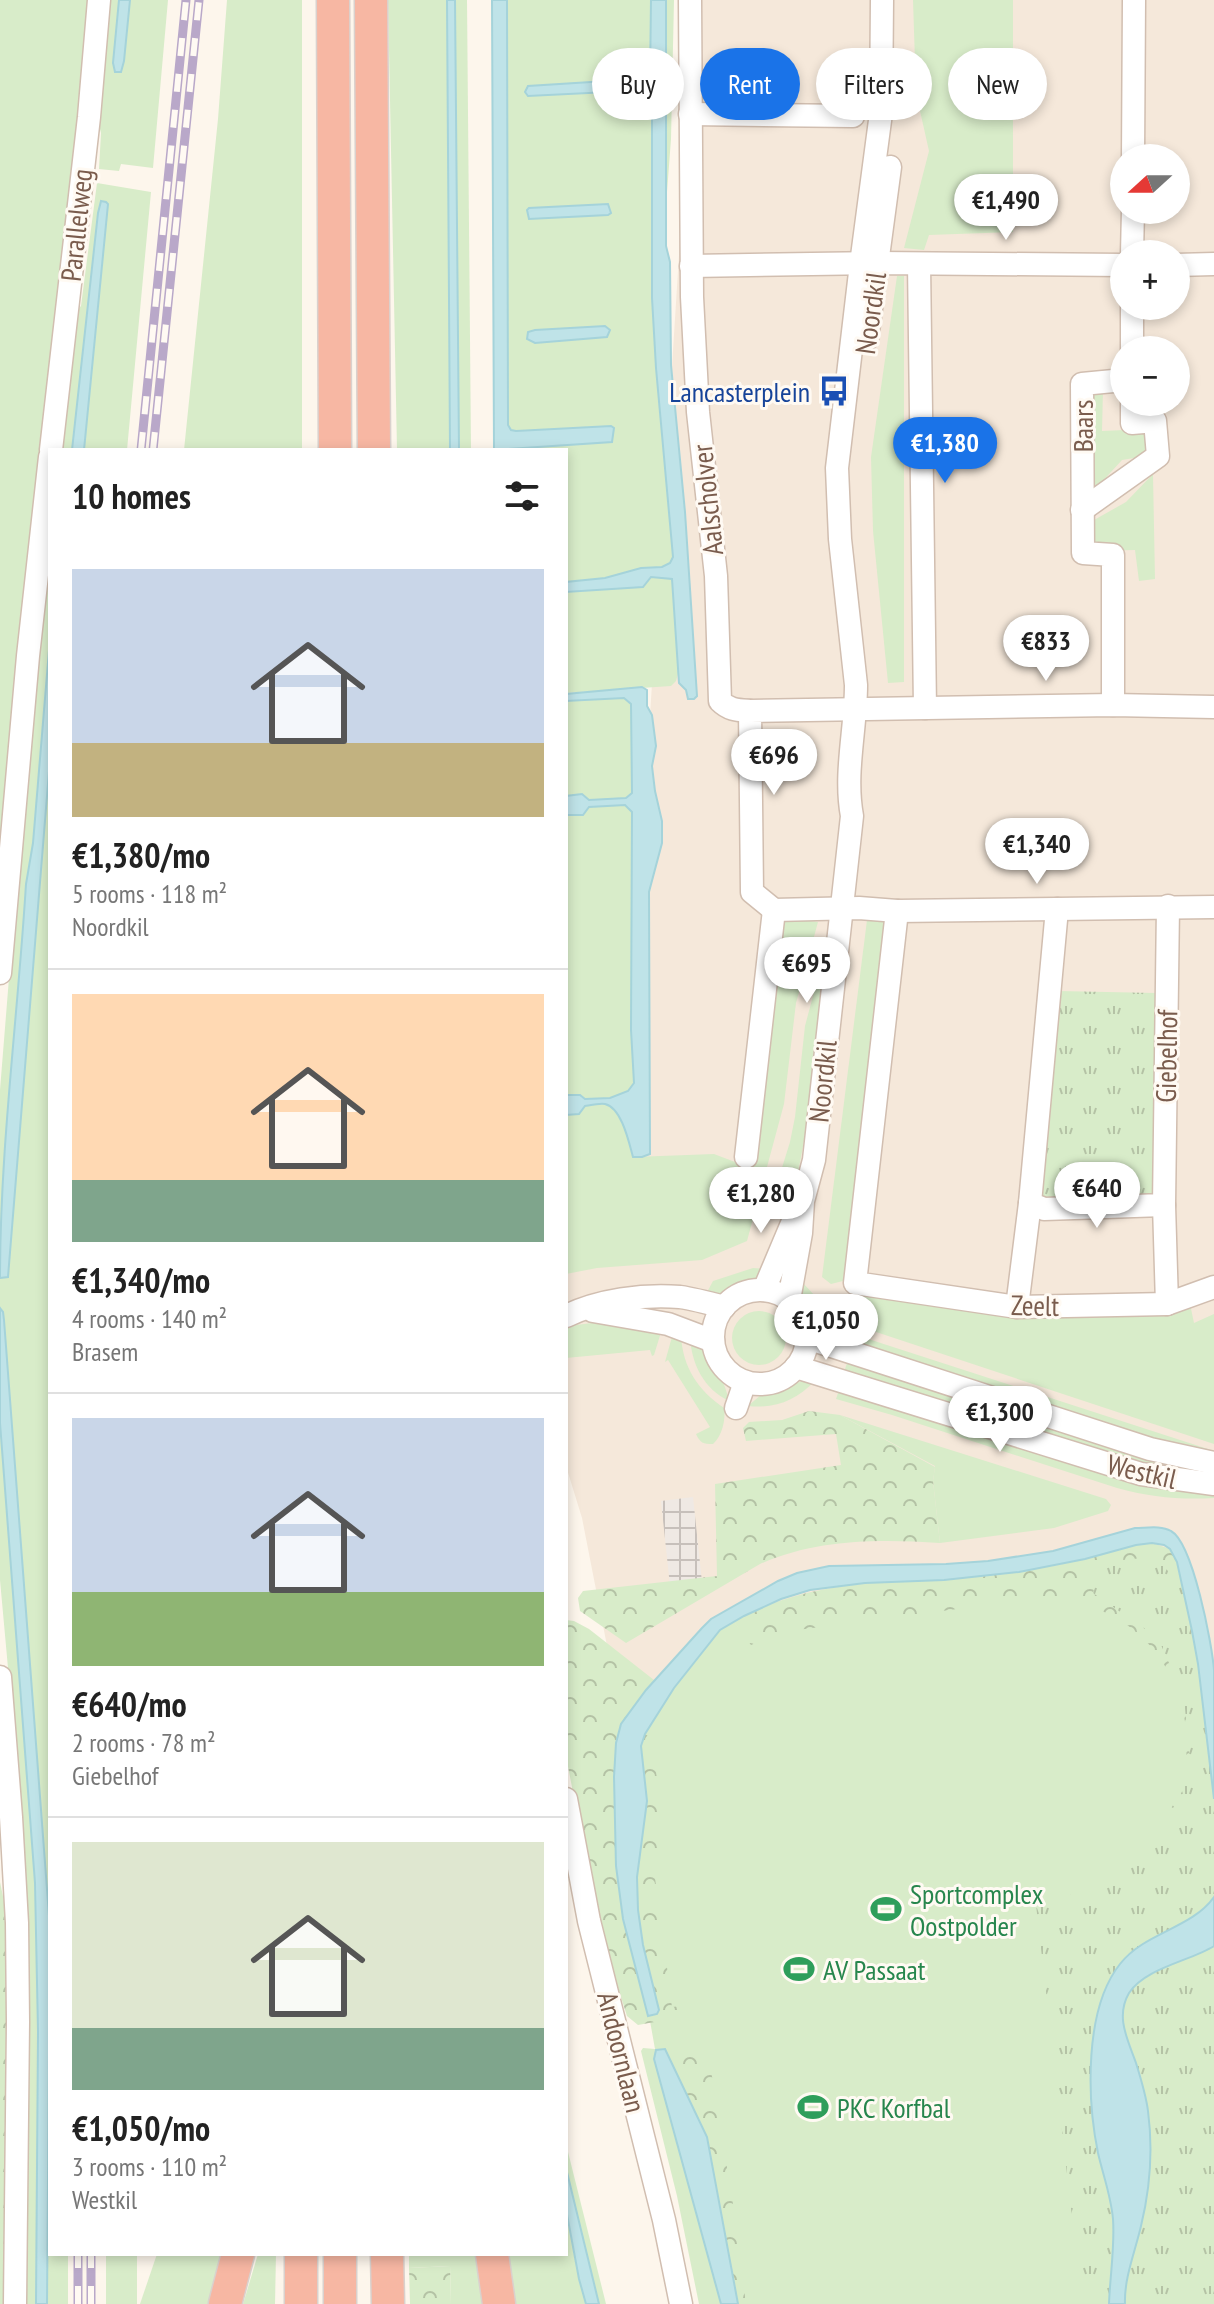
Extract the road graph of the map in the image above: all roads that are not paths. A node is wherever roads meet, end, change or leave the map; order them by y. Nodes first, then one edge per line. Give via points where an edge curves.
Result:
1 (99, 0) edge
2 (333, 0) edge
3 (371, 0) edge
4 (690, 0) edge
5 (882, 0) edge
6 (896, 0) edge
7 (1134, 0) edge
8 (690, 114) junction
9 (816, 116) edge
10 (1133, 144) edge
11 (869, 264) junction
12 (919, 264) junction
13 (1214, 264) edge
14 (1110, 265) edge
15 (1190, 265) edge
16 (691, 266) junction
17 (1110, 381) edge
18 (1142, 416) edge
19 (51, 448) edge
20 (335, 448) edge
21 (374, 448) edge
22 (48, 476) edge
23 (1082, 510) junction
24 (1113, 705) junction
25 (1214, 707) edge
26 (862, 708) junction
27 (925, 708) junction
28 (750, 711) junction
29 (1168, 906) junction
30 (1214, 907) edge
31 (843, 908) junction
32 (1057, 909) junction
33 (774, 910) junction
34 (897, 911) junction
35 (0, 973) edge
36 (746, 1157) dead end
37 (803, 1201) junction
38 (1030, 1203) junction
39 (1164, 1205) junction
40 (855, 1283) joint
41 (1214, 1287) edge
42 (764, 1290) junction
43 (789, 1300) junction
44 (1167, 1304) junction
45 (724, 1307) junction
46 (1017, 1307) junction
47 (575, 1313) edge
48 (807, 1338) junction
49 (713, 1341) junction
50 (796, 1367) junction
51 (745, 1382) junction
52 (736, 1408) dead end
53 (1214, 1463) edge
54 (1214, 1484) edge
55 (0, 1677) edge
56 (568, 1810) edge
57 (237, 2256) edge
58 (301, 2256) edge
59 (340, 2256) edge
60 (387, 2256) edge
61 (492, 2256) edge
62 (15, 2304) edge
63 (225, 2304) edge
64 (301, 2304) edge
65 (340, 2304) edge
66 (388, 2304) edge
67 (499, 2304) edge
68 (681, 2304) edge

1 - 19 street, Parallelweg
2 - 20 highway
3 - 21 highway
4 - 8 street, Aalscholver
5 - 11 street, Noordkil via 881,113
6 - 11 street, Noordkil via 893,145
7 - 10 street
8 - 9 street
8 - 16 street, Aalscholver
11 - 12 street
11 - 16 street
11 - 26 street, Noordkil via 850,460 853,551 867,668
12 - 14 street
12 - 27 street, Noordkil
13 - 15 street
16 - 28 street, Aalscholver via 698,412 716,576 720,701 734,710
17 - 23 street, Baars via 1082,384
18 - 23 street, Baars via 1155,421 1158,456
22 - 35 street
23 - 24 street, Baars via 1083,553 1113,555
24 - 25 street
24 - 27 street
26 - 27 street
26 - 28 street
26 - 31 street, Noordkil via 859,800 852,816
28 - 33 street via 752,892
29 - 30 street
29 - 32 street
29 - 39 street, Giebelhof
31 - 33 street
31 - 34 street
31 - 37 street, Noordkil via 814,1160
32 - 34 street
32 - 38 street
33 - 36 street
34 - 40 street, Noordkil
37 - 42 street, Noordkil
37 - 43 street, Noordkil
38 - 39 street via 1044,1209
38 - 46 street
39 - 44 street, Giebelhof
40 - 46 street, Zeelt
41 - 44 street, Zeelt
42 - 43 street
42 - 45 street via 738,1295
43 - 48 street via 803,1317
44 - 46 street, Zeelt
45 - 47 street via 677,1297 615,1301
45 - 49 street
47 - 49 street via 668,1324
48 - 50 street
48 - 53 street, Westkil via 1150,1449
49 - 51 street via 723,1366
50 - 51 street via 767,1384
50 - 54 street, Westkil via 1141,1474
51 - 52 street
55 - 62 street via 17,1923
56 - 68 street, Andoornlaan via 589,1921
57 - 63 highway
58 - 64 highway
59 - 65 highway
60 - 66 highway
61 - 67 highway

